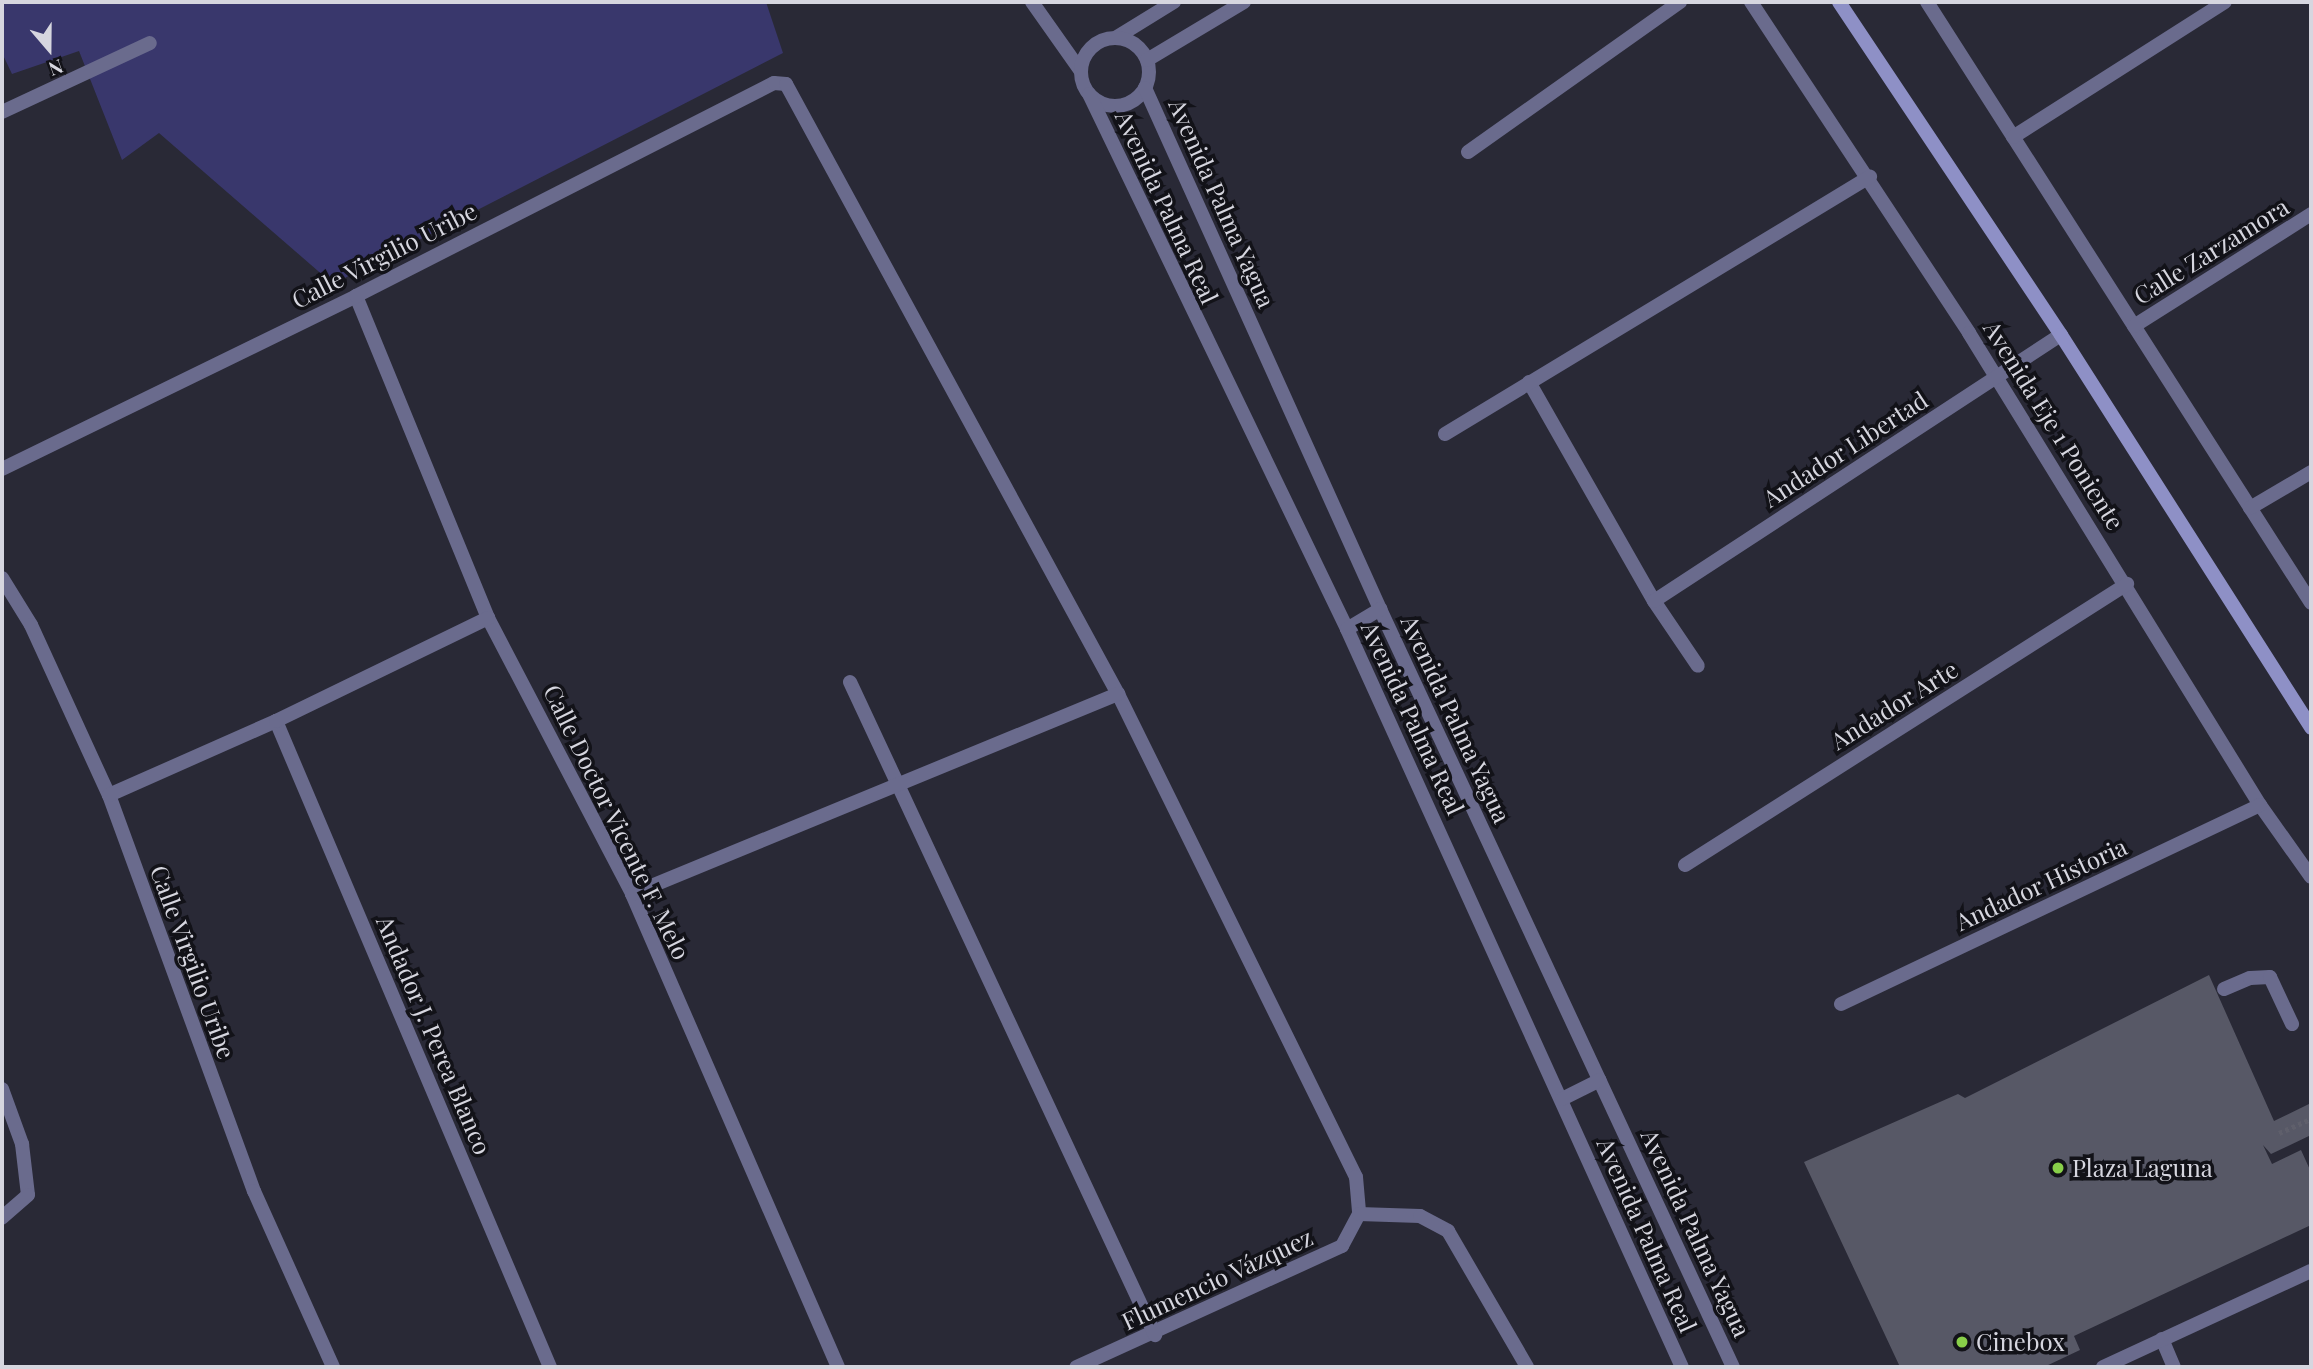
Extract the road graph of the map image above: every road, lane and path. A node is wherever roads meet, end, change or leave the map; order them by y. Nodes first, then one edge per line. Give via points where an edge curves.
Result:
1 (1032, 2) edge
2 (1174, 2) edge
3 (1244, 2) edge
4 (1680, 2) edge
5 (1751, 2) edge
6 (1839, 2) edge
7 (1927, 2) edge
8 (2225, 2) edge
9 (1117, 37) junction
10 (150, 43) dead end
11 (1147, 60) junction
12 (1080, 70) junction
13 (1145, 88) junction
14 (1089, 94) junction
15 (2, 112) edge
16 (2013, 136) junction
17 (1468, 152) dead end
18 (1870, 177) junction
19 (2311, 214) edge
20 (356, 296) junction
21 (2134, 326) junction
22 (2061, 335) junction
23 (1997, 376) junction
24 (1529, 382) junction
25 (1445, 434) dead end
26 (2, 469) edge
27 (2311, 472) edge
28 (2250, 508) junction
29 (2, 578) edge
30 (2127, 584) junction
31 (1654, 601) junction
32 (2311, 603) edge
33 (1380, 609) junction
34 (488, 618) junction
35 (1347, 629) junction
36 (1698, 666) dead end
37 (850, 682) dead end
38 (1118, 694) junction
39 (276, 722) junction
40 (2311, 728) edge
41 (896, 785) junction
42 (109, 795) junction
43 (2260, 805) junction
44 (1685, 864) dead end
45 (2311, 877) edge
46 (632, 894) junction
47 (2224, 989) dead end
48 (1840, 1004) dead end
49 (2292, 1024) dead end
50 (1600, 1080) junction
51 (2, 1089) edge
52 (1562, 1099) junction
53 (2311, 1119) edge
54 (2279, 1133) dead end
55 (1359, 1214) junction
56 (2, 1218) edge
57 (2311, 1271) edge
58 (1155, 1335) junction
59 (2162, 1339) junction
60 (333, 1367) edge
61 (550, 1367) edge
62 (838, 1367) edge
63 (1076, 1367) edge
64 (1527, 1367) edge
65 (1682, 1367) edge
66 (1733, 1367) edge
67 (2103, 1367) edge
68 (2174, 1367) edge

1 - 12 street
2 - 9 street
3 - 11 street
4 - 17 street
5 - 18 street, Avenida Eje 1 Poniente
6 - 22 main road
7 - 16 street
8 - 16 street
9 - 11 street via 1135,44
9 - 12 street via 1091,46
10 - 15 street
11 - 13 street
12 - 14 street
13 - 14 street via 1119,106 1107,106
13 - 33 street, Avenida Palma Yagua
14 - 35 street, Avenida Palma Real
16 - 21 street
18 - 23 street, Avenida Eje 1 Poniente
18 - 24 street
19 - 21 street, Calle Zarzamora
20 - 26 street, Calle Virgilio Uribe
20 - 34 street, Calle Doctor Vicente F. Melo
20 - 38 street, Calle Virgilio Uribe via 774,83 786,84
21 - 28 street
22 - 23 street, Andador Libertad
22 - 40 main road
23 - 30 street, Avenida Eje 1 Poniente
23 - 31 street, Andador Libertad
24 - 25 street
24 - 31 street
27 - 28 street
28 - 32 street
29 - 42 street, Calle Virgilio Uribe via 31,625
30 - 43 street, Avenida Eje 1 Poniente
30 - 44 street, Andador Arte
31 - 36 street
33 - 35 street
33 - 50 street, Avenida Palma Yagua
34 - 39 street
34 - 46 street, Calle Doctor Vicente F. Melo
35 - 52 street, Avenida Palma Real
37 - 41 street
38 - 41 street
38 - 55 street via 1356,1177
39 - 42 street
39 - 61 street, Andador J. Perea Blanco
41 - 46 street
41 - 58 street
42 - 60 street, Calle Virgilio Uribe via 254,1191
43 - 45 street, Avenida Eje 1 Poniente
43 - 48 street, Andador Historia
46 - 62 street, Calle Doctor Vicente F. Melo
47 - 49 street via 2250,978 2270,976
50 - 52 street
50 - 66 street, Avenida Palma Yagua
51 - 56 street via 22,1144 29,1195
52 - 65 street, Avenida Palma Real
53 - 54 path
55 - 58 street, Flumencio Vázquez via 1342,1246
55 - 64 street via 1420,1216 1448,1231
57 - 59 street
58 - 63 street, Flumencio Vázquez
59 - 67 street
59 - 68 street

